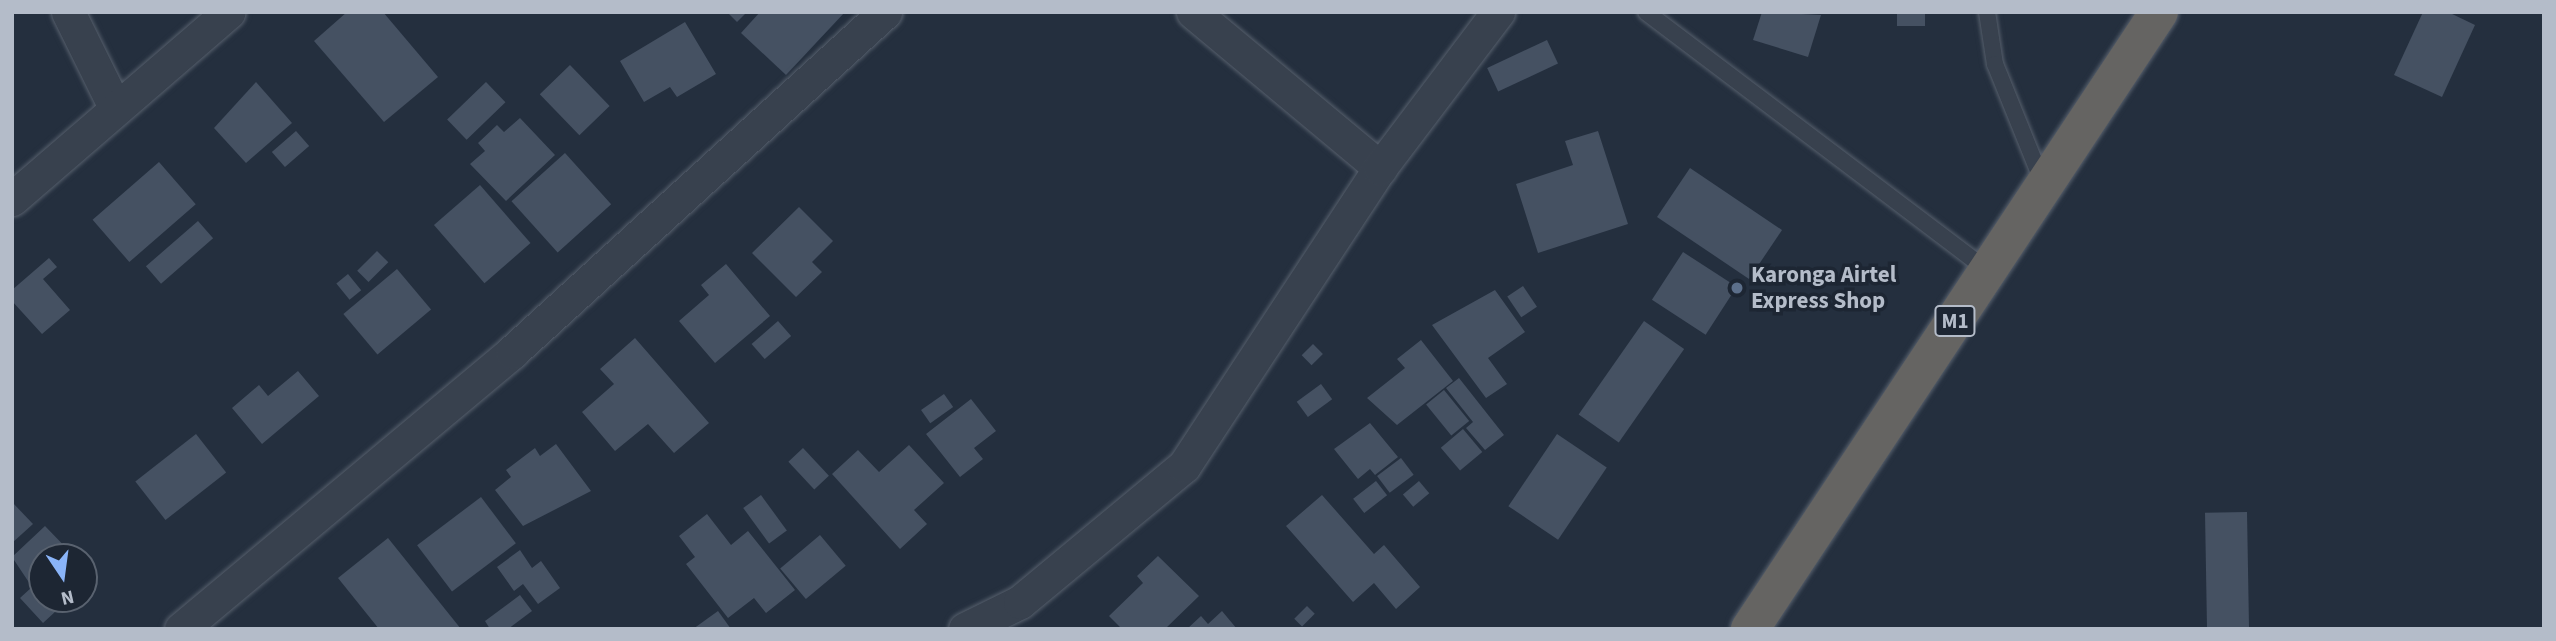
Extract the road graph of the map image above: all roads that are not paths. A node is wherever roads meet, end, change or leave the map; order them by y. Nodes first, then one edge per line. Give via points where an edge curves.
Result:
1 (68, 12) edge
2 (229, 12) edge
3 (885, 12) edge
4 (1193, 12) edge
5 (1497, 12) edge
6 (1646, 12) edge
7 (1987, 12) edge
8 (2159, 12) edge
9 (115, 107) junction
10 (1380, 168) junction
11 (2044, 185) junction
12 (12, 199) edge
13 (1988, 271) junction
14 (180, 629) edge
15 (965, 629) edge
16 (1750, 629) edge

1 - 9 street
2 - 9 street
3 - 14 street via 512,352
4 - 10 street
5 - 10 street
6 - 13 lane
7 - 11 lane via 1995,64
8 - 11 highway, M1
9 - 12 street
10 - 15 street via 1184,466 1020,602
11 - 13 highway, M1
13 - 16 highway, M1

